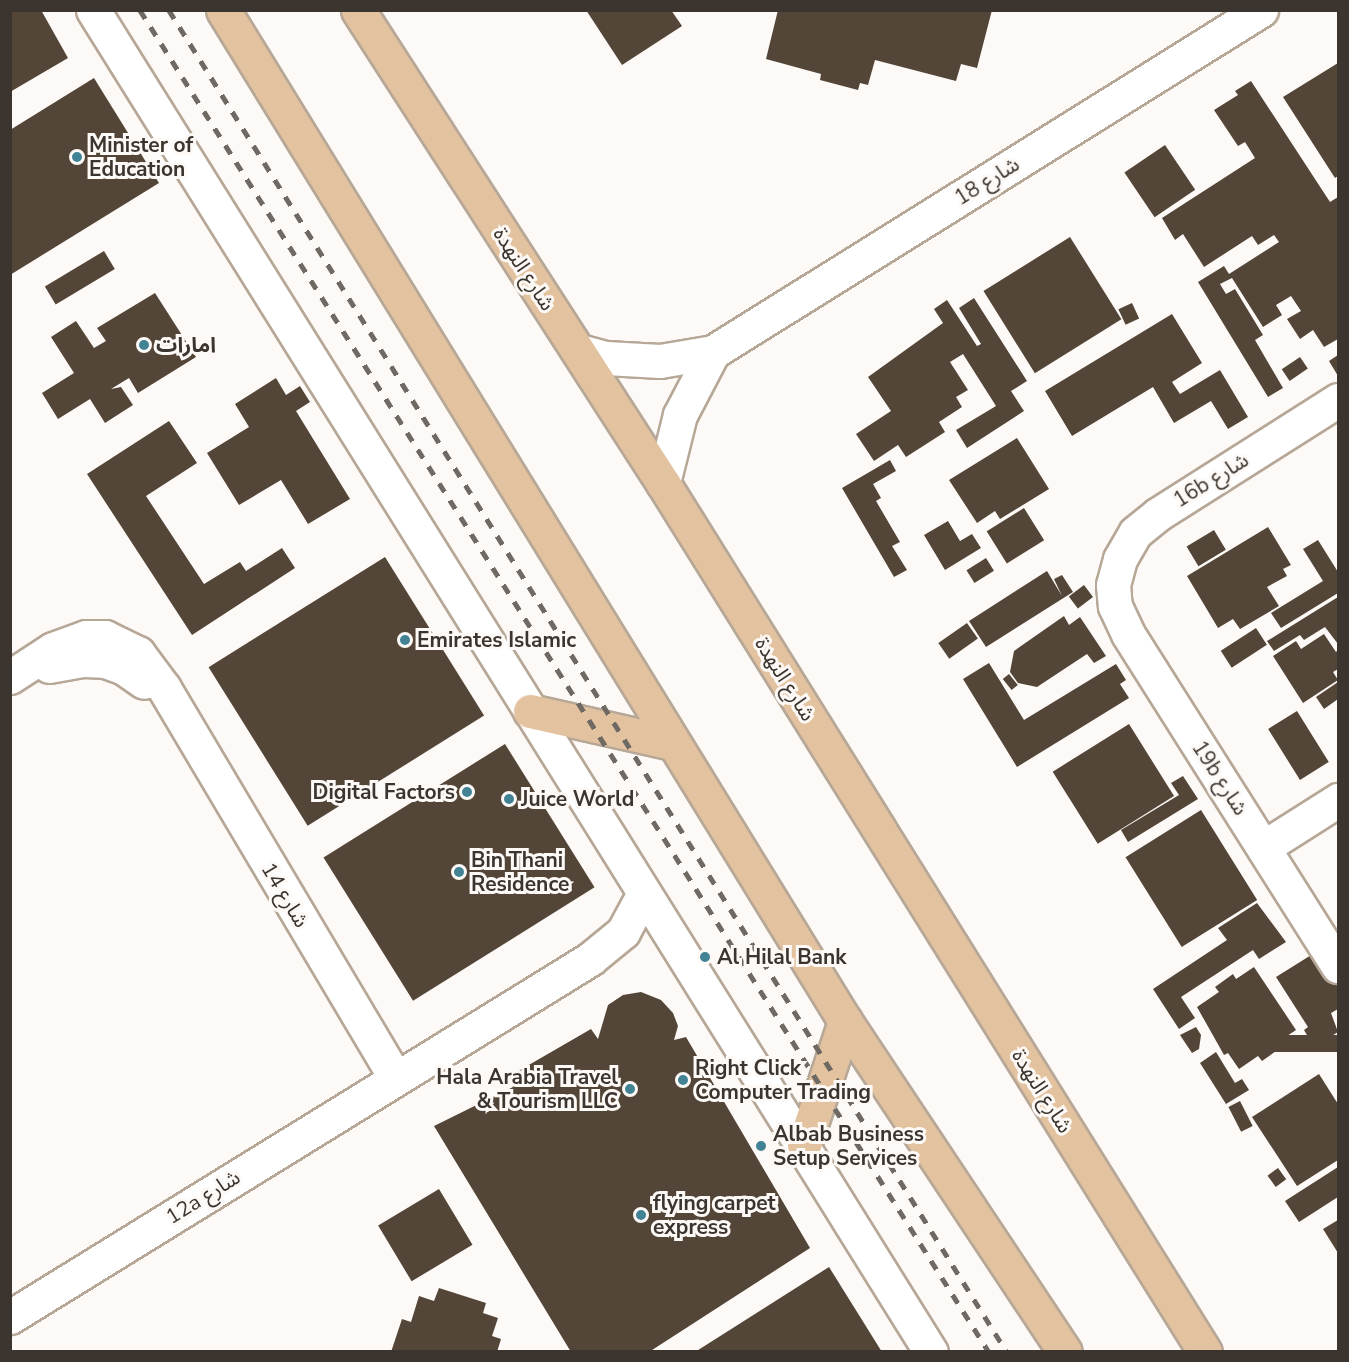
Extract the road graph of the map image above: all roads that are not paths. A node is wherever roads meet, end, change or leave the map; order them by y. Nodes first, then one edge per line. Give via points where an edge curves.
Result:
1 (93, 10) edge
2 (223, 10) edge
3 (358, 10) edge
4 (1261, 10) edge
5 (579, 351) junction
6 (713, 352) junction
7 (1338, 400) edge
8 (663, 483) junction
9 (1113, 585) joint
10 (10, 679) edge
11 (530, 711) junction
12 (672, 743) junction
13 (1338, 800) edge
14 (1264, 847) junction
15 (643, 895) junction
16 (1338, 966) edge
17 (846, 1021) junction
18 (395, 1077) junction
19 (804, 1145) junction
20 (10, 1317) edge
21 (931, 1352) edge
22 (1065, 1352) edge
23 (1205, 1352) edge

1 - 11 street
2 - 12 main road
3 - 5 main road, شارع النهدة
4 - 6 street, شارع 18
5 - 6 street, شارع 18 via 651,361
5 - 8 main road, شارع النهدة
6 - 8 street via 680,415
7 - 9 street, 16b شارع via 1157,515 1135,534 1120,559
8 - 23 main road, شارع النهدة
9 - 14 street, 19b شارع via 1115,606 1128,634
10 - 18 street, شارع 14 via 63,662 105,662 132,673 177,711
11 - 12 main road
11 - 15 street
12 - 17 main road
13 - 14 street
14 - 16 street, 19b شارع
15 - 18 street, 12a شارع via 622,932 607,947
15 - 19 street
17 - 19 main road
17 - 22 main road
18 - 20 street, 12a شارع
19 - 21 street

